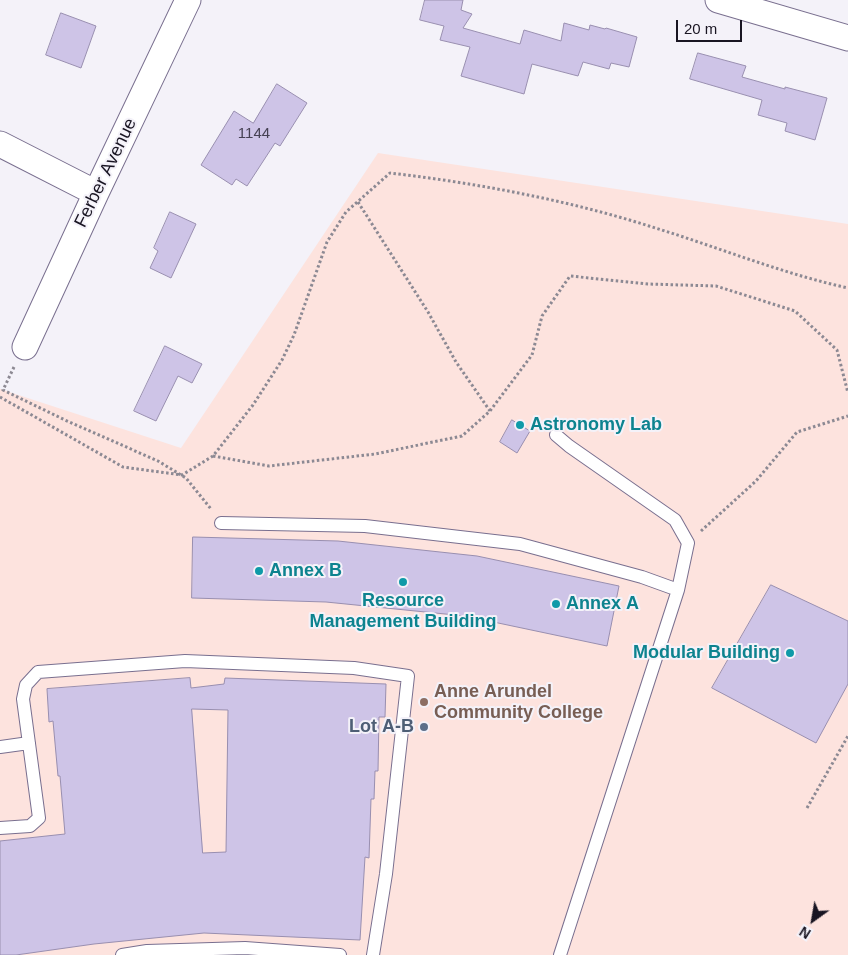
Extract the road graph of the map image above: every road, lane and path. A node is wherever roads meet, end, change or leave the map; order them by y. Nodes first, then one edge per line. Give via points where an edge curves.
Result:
1 (188, 0) edge
2 (718, 0) edge
3 (848, 38) edge
4 (0, 144) edge
5 (96, 192) junction
6 (358, 202) junction
7 (848, 288) edge
8 (25, 347) joint
9 (848, 393) edge
10 (0, 397) edge
11 (490, 411) junction
12 (848, 416) edge
13 (556, 435) dead end
14 (213, 456) junction
15 (182, 475) junction
16 (222, 523) joint
17 (688, 543) junction
18 (678, 590) junction
19 (848, 736) edge
20 (29, 743) junction
21 (0, 747) edge
22 (807, 808) dead end
23 (0, 828) edge
24 (122, 955) edge
25 (340, 955) edge
26 (373, 955) edge
27 (560, 955) edge

1 - 5 street, Ferber Avenue
2 - 3 street
4 - 5 street
5 - 8 street, Ferber Avenue
6 - 7 path via 390,173 447,180 558,202 647,225 811,280
6 - 11 path via 456,362
6 - 14 path via 346,212 327,242 282,360
8 - 15 path via 2,390
9 - 11 path via 837,350 794,311 716,286 648,284 570,276 542,316 532,355
10 - 15 path via 124,467
11 - 14 path via 462,436 375,454 270,466
12 - 17 path via 797,432 756,481
13 - 17 lane via 675,520
14 - 15 path
15 - 16 path
16 - 18 lane via 365,526 520,544
17 - 18 lane
18 - 27 lane
19 - 22 path
20 - 21 lane
20 - 23 lane via 39,818 30,826
20 - 26 lane via 23,699 26,685 38,672 185,661 354,668 408,676 386,874
24 - 25 lane via 245,948

